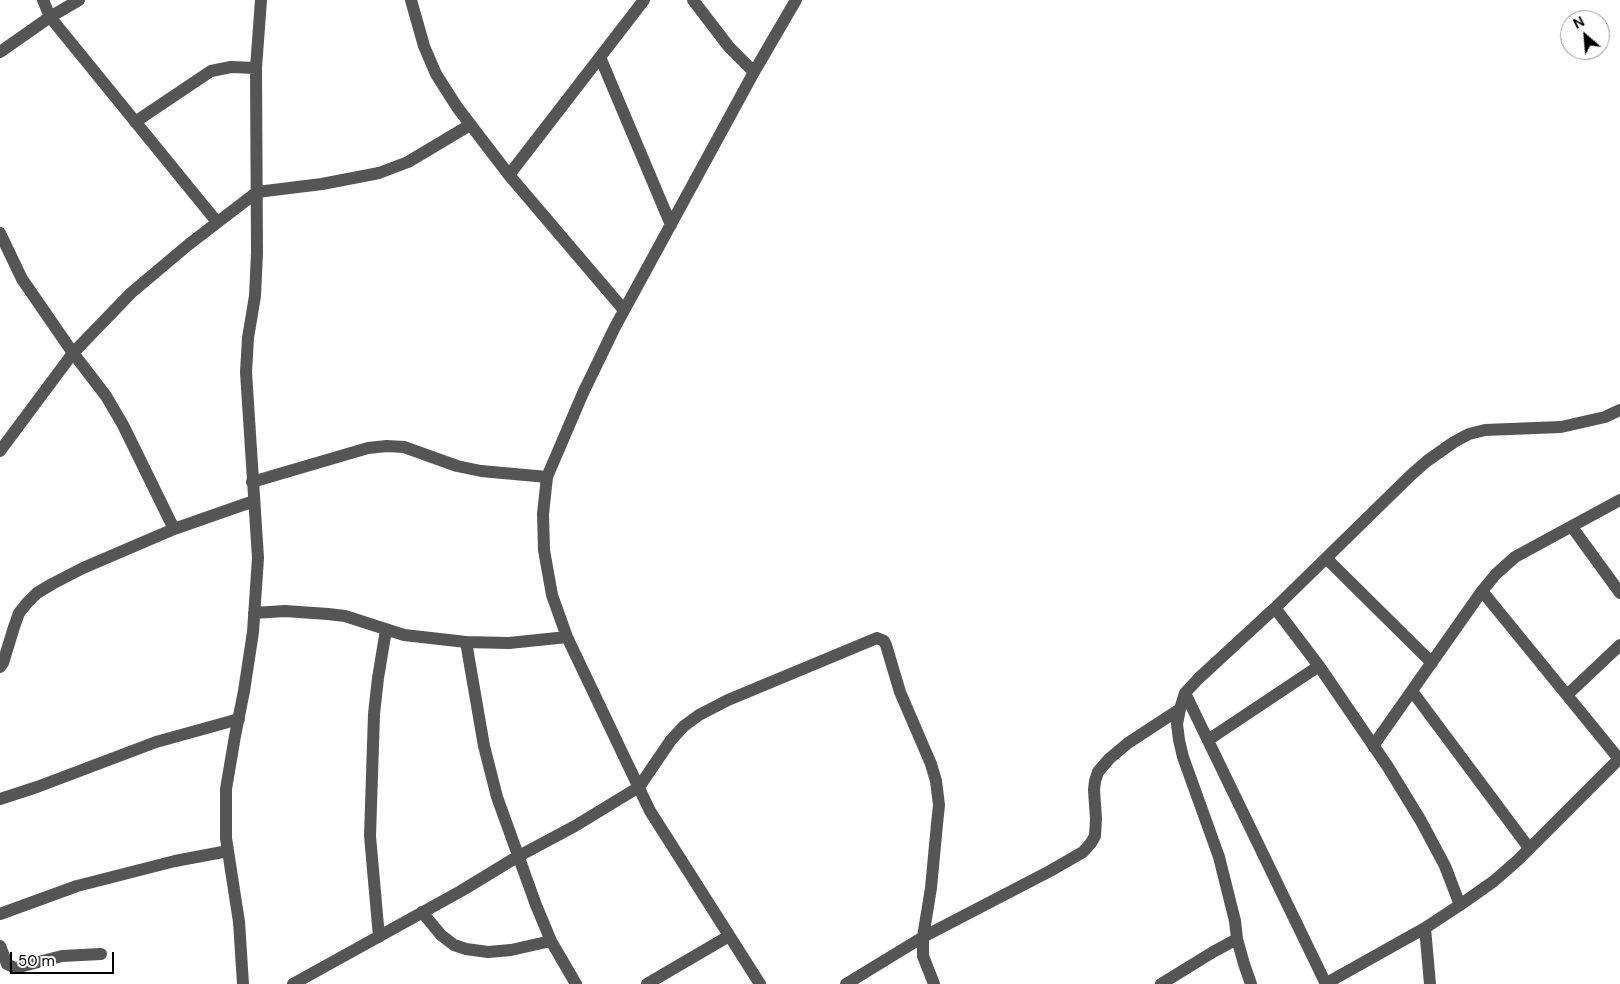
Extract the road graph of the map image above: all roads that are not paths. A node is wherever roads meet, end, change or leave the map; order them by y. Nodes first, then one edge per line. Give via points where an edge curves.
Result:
1 (43, 0) edge
2 (79, 0) edge
3 (261, 0) edge
4 (411, 0) edge
5 (644, 0) edge
6 (693, 0) edge
7 (796, 0) edge
8 (50, 17) junction
9 (0, 52) edge
10 (600, 57) junction
11 (256, 68) junction
12 (754, 72) junction
13 (135, 122) junction
14 (470, 125) junction
15 (509, 175) junction
16 (256, 192) junction
17 (217, 222) junction
18 (671, 224) junction
19 (0, 233) edge
20 (624, 310) junction
21 (73, 353) junction
22 (1620, 410) edge
23 (0, 451) edge
24 (547, 477) junction
25 (252, 482) junction
26 (1620, 500) edge
27 (254, 501) junction
28 (1572, 527) junction
29 (174, 529) junction
30 (1326, 558) junction
31 (1482, 590) junction
32 (1620, 593) edge
33 (1275, 608) junction
34 (254, 612) junction
35 (386, 630) junction
36 (567, 637) junction
37 (466, 642) junction
38 (1620, 645) edge
39 (1432, 663) junction
40 (1319, 666) junction
41 (0, 667) edge
42 (1412, 691) junction
43 (1185, 693) junction
44 (1567, 695) junction
45 (1180, 709) junction
46 (238, 719) junction
47 (1208, 740) junction
48 (1373, 746) junction
49 (1620, 758) edge
50 (639, 787) junction
51 (0, 798) edge
52 (1529, 848) junction
53 (228, 851) junction
54 (518, 857) junction
55 (1460, 905) junction
56 (422, 912) junction
57 (0, 914) edge
58 (1425, 928) junction
59 (729, 936) junction
60 (379, 937) junction
61 (923, 937) junction
62 (1237, 939) junction
63 (552, 941) junction
64 (0, 946) edge
65 (101, 954) dead end
66 (243, 984) edge
67 (293, 984) edge
68 (576, 984) edge
69 (647, 984) edge
70 (760, 984) edge
71 (846, 984) edge
72 (934, 984) edge
73 (1161, 984) edge
74 (1252, 984) edge
75 (1326, 984) edge
76 (1430, 984) edge

1 - 8 street
2 - 8 street
3 - 11 street
4 - 14 street via 436,74
5 - 10 street
6 - 12 street via 729,47
7 - 12 street
8 - 9 street
8 - 13 street
10 - 15 street
10 - 18 street
11 - 13 street via 231,67 211,71
11 - 16 street
12 - 18 street
13 - 17 street
14 - 15 street
14 - 16 street via 408,162 379,173
15 - 20 street
16 - 17 street
16 - 25 street via 255,296 246,372
17 - 21 street via 131,293
18 - 20 street
19 - 21 street via 22,279
20 - 24 street
21 - 23 street
21 - 29 street via 119,417
22 - 30 street via 1605,417 1561,427 1485,430 1469,434 1416,470
24 - 25 street via 481,471 404,447 387,446 368,448
24 - 36 street via 544,550 552,595
25 - 27 street
26 - 28 street
27 - 29 street
27 - 34 street via 258,558
28 - 31 street via 1515,557
28 - 32 street
29 - 41 street via 83,568 37,593 19,613
30 - 33 street
30 - 39 street
31 - 39 street
31 - 44 street
33 - 40 street
33 - 43 street
34 - 35 street via 328,614
34 - 46 street
35 - 37 street
35 - 60 street via 374,714 370,836
36 - 37 street
36 - 50 street
37 - 54 street via 484,746 497,797
38 - 44 street
39 - 42 street
40 - 47 street
40 - 48 street
42 - 48 street
42 - 52 street
43 - 45 street
43 - 47 street
44 - 49 street
45 - 61 street via 1128,743 1098,772 1094,790 1094,836 1083,852
45 - 62 street via 1177,724 1183,757 1219,857
46 - 51 street via 156,742
46 - 53 street via 226,789
47 - 75 street
48 - 55 street via 1435,845
49 - 52 street
50 - 54 street
50 - 59 street via 650,811
50 - 61 street via 671,740 699,714 778,678 880,639 886,645 900,692 936,781 939,805
52 - 55 street via 1494,881
53 - 57 street via 77,886
53 - 66 street via 239,922
54 - 56 street
54 - 63 street
55 - 58 street
56 - 60 street
56 - 63 street via 441,935 466,949 503,951
58 - 75 street
58 - 76 street
59 - 69 street
59 - 70 street
60 - 67 street
61 - 71 street
61 - 72 street via 923,956
62 - 73 street
62 - 74 street
63 - 68 street
64 - 65 street via 7,964 16,968 62,956

